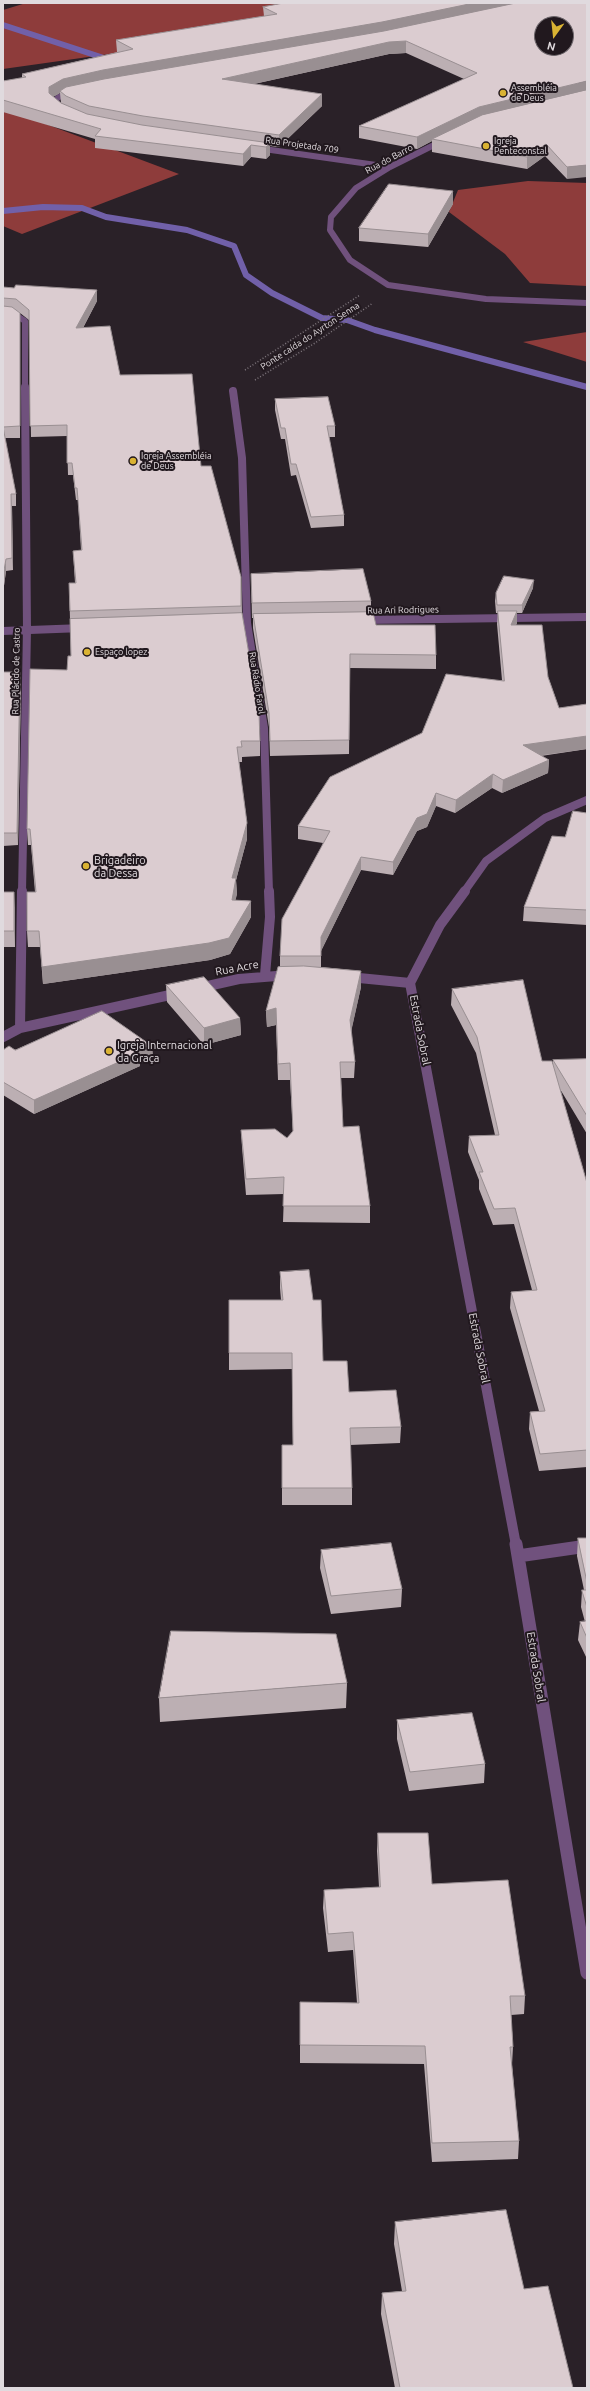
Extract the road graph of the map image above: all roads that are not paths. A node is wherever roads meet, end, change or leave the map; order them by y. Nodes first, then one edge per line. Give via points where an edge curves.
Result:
1 (79, 91) edge
2 (64, 112) edge
3 (451, 136) edge
4 (252, 147) edge
5 (390, 167) junction
6 (587, 304) edge
7 (3, 313) edge
8 (233, 390) road end
9 (587, 617) edge
10 (356, 621) edge
11 (90, 628) edge
12 (27, 630) junction
13 (3, 631) edge
14 (587, 800) edge
15 (265, 975) junction
16 (303, 975) edge
17 (341, 976) edge
18 (410, 983) junction
19 (20, 1028) junction
20 (3, 1037) edge
21 (587, 1546) edge
22 (518, 1556) junction
23 (587, 1973) edge

1 - 2 street via 60,96 53,102
3 - 5 street, Rua do Barro
4 - 5 street, Rua Projetada 709
5 - 6 street, Rua do Barro via 356,188 331,217 330,230 350,260 364,271 388,284 486,299
7 - 12 street, Rua Plácido de Castro via 14,314 25,321
8 - 15 street, Rua Rádio Farol via 242,458 247,623 264,728 270,917
9 - 10 street, Rua Ari Rodrigues
11 - 12 street
12 - 13 street
12 - 19 street, Rua Plácido de Castro
14 - 18 street, Estrada Sobral via 544,818 486,861 440,925
15 - 16 street, Rua Acre
15 - 19 street, Rua Acre via 239,978
17 - 18 street
18 - 22 street, Estrada Sobral
19 - 20 street, Rua Acre
21 - 22 street
22 - 23 street, Estrada Sobral

